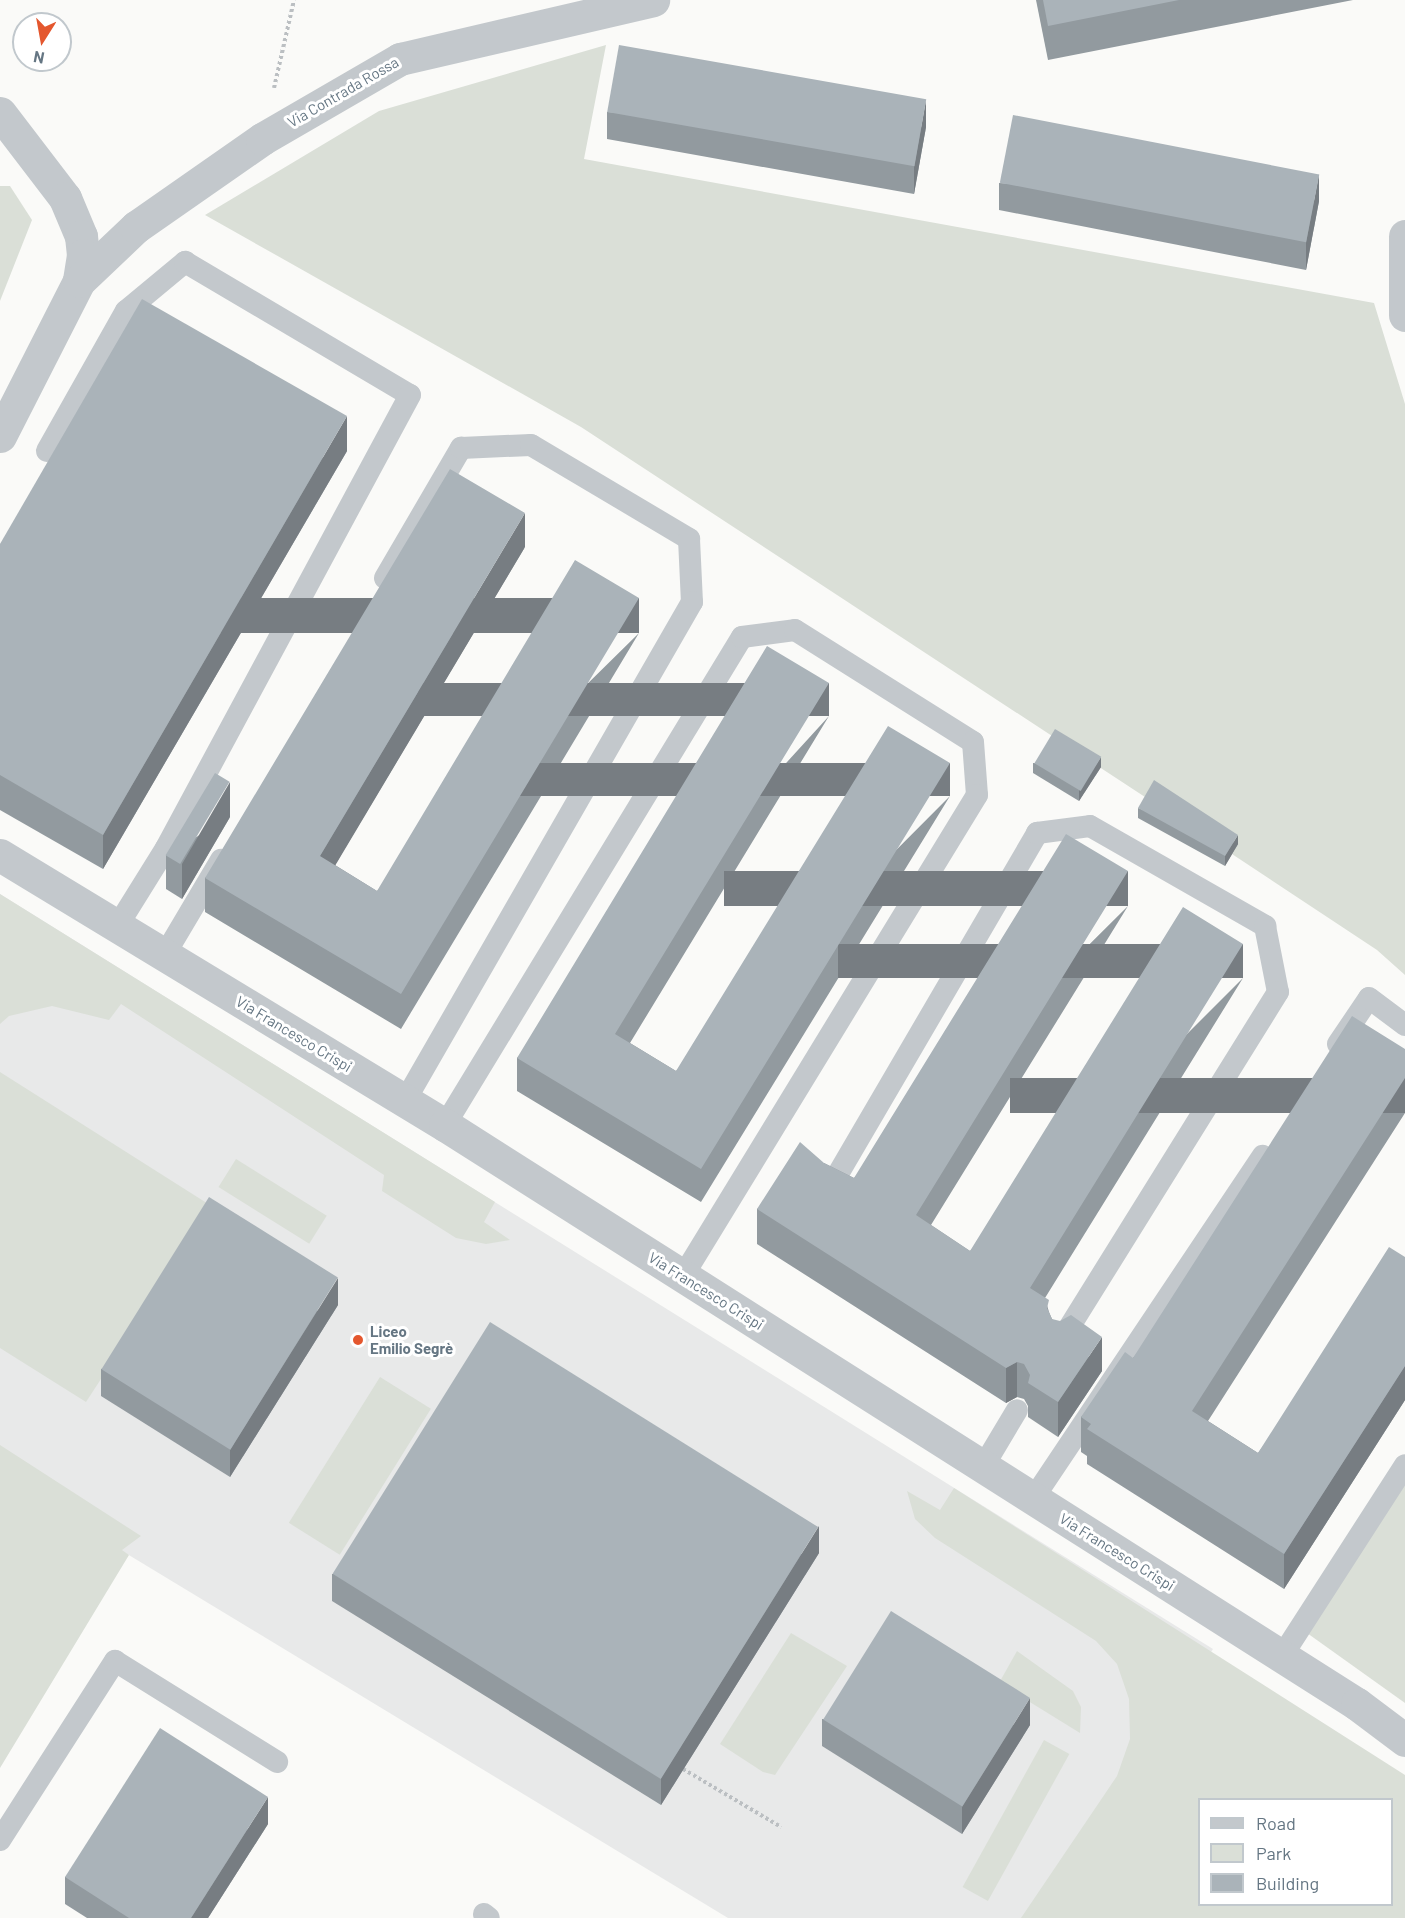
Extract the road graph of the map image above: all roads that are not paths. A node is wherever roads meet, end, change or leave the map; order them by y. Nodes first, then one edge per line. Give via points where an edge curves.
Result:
1 (653, 0) edge
2 (0, 113) edge
3 (1405, 236) edge
4 (79, 282) junction
5 (1405, 311) edge
6 (0, 436) edge
7 (47, 451) dead end
8 (372, 600) edge
9 (230, 844) edge
10 (0, 855) edge
11 (117, 925) junction
12 (164, 956) junction
13 (1405, 1025) edge
14 (1323, 1066) edge
15 (405, 1101) junction
16 (445, 1125) junction
17 (1277, 1135) edge
18 (831, 1186) edge
19 (683, 1276) junction
20 (1060, 1342) edge
21 (1017, 1410) dead end
22 (1405, 1465) edge
23 (983, 1467) junction
24 (1033, 1498) junction
25 (1282, 1656) junction
26 (1405, 1740) edge
27 (278, 1762) dead end
28 (0, 1840) edge

1 - 4 street, Via Contrada Rossa via 400,59 262,139 136,227
2 - 4 street via 65,198 81,236
3 - 5 street
4 - 6 street
7 - 11 lane via 126,311 185,262 411,395 166,848
8 - 15 lane via 461,448 531,445 690,539 692,602
9 - 12 lane
10 - 11 street, Via Francesco Crispi
11 - 12 street, Via Francesco Crispi
12 - 15 street, Via Francesco Crispi
13 - 14 lane via 1369,998
15 - 16 street, Via Francesco Crispi
16 - 19 street, Via Francesco Crispi
16 - 19 lane via 742,637 795,630 973,742 977,795
17 - 24 lane
18 - 20 lane via 1037,833 1090,826 1265,926 1278,992
19 - 23 street, Via Francesco Crispi
21 - 23 lane
22 - 25 lane
23 - 24 street, Via Francesco Crispi
24 - 25 street, Via Francesco Crispi
25 - 26 street, Via Francesco Crispi
27 - 28 lane via 115,1661

